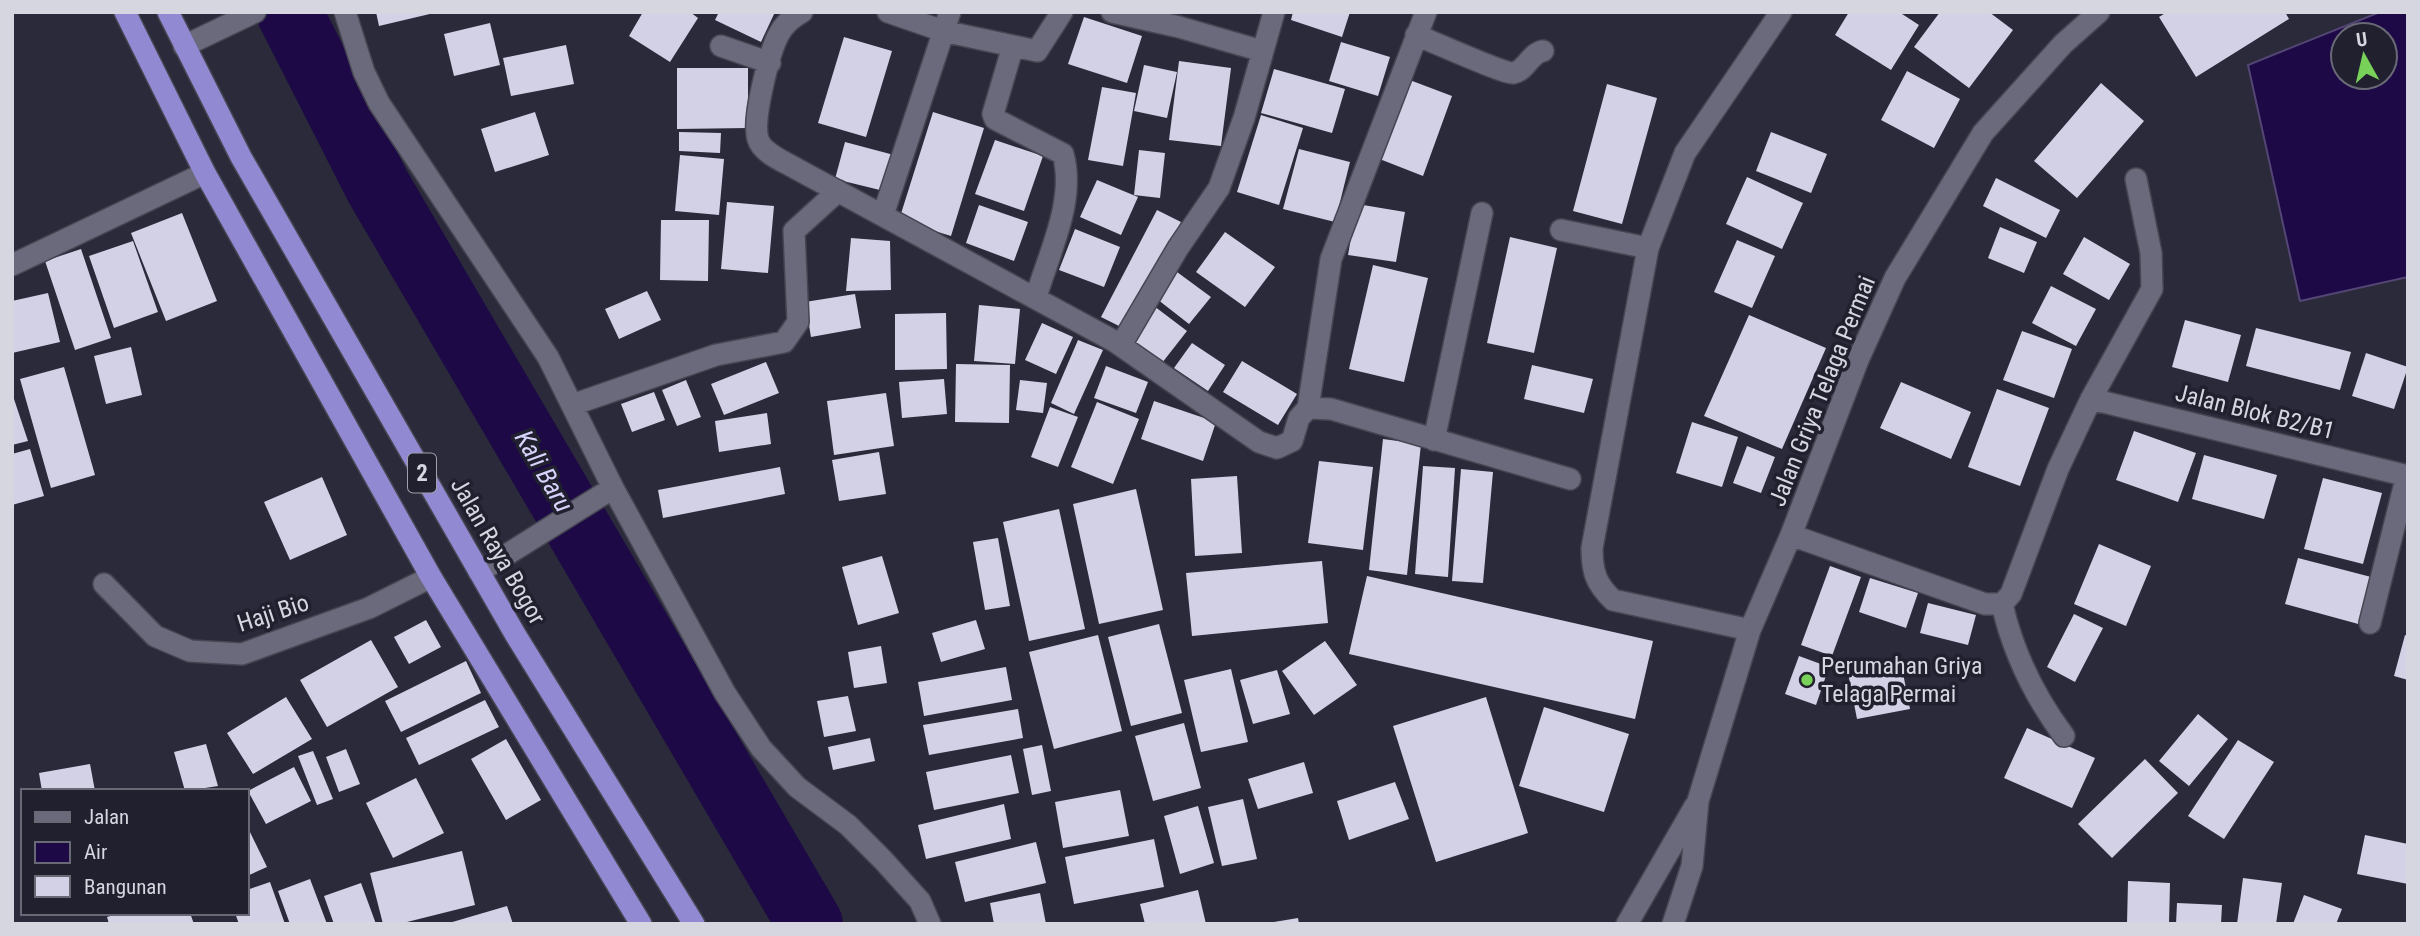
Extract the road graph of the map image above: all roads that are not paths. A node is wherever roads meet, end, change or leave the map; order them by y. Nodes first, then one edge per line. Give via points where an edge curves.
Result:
1 (125, 12) edge
2 (168, 12) edge
3 (255, 12) edge
4 (345, 12) edge
5 (802, 12) edge
6 (888, 12) edge
7 (1062, 12) edge
8 (1112, 12) edge
9 (1274, 12) edge
10 (1426, 12) edge
11 (1781, 12) edge
12 (2099, 12) edge
13 (946, 21) edge
14 (1416, 35) junction
15 (184, 46) junction
16 (721, 46) dead end
17 (1013, 46) junction
18 (1262, 51) junction
19 (1544, 51) dead end
20 (770, 64) junction
21 (205, 173) junction
22 (2136, 179) dead end
23 (838, 191) junction
24 (1482, 213) dead end
25 (883, 215) junction
26 (1561, 229) dead end
27 (1648, 248) junction
28 (12, 265) edge
29 (1036, 297) junction
30 (1121, 345) junction
31 (2091, 399) junction
32 (572, 405) junction
33 (1308, 408) junction
34 (1434, 440) junction
35 (2407, 475) edge
36 (1570, 479) dead end
37 (606, 493) junction
38 (1791, 535) junction
39 (479, 572) junction
40 (430, 578) junction
41 (104, 584) dead end
42 (2002, 604) junction
43 (2370, 622) dead end
44 (1750, 629) junction
45 (2064, 736) dead end
46 (1698, 801) junction
47 (641, 924) edge
48 (694, 924) edge
49 (930, 924) edge
50 (1627, 924) edge
51 (1673, 924) edge

1 - 21 highway, 2
2 - 15 highway, Jalan Raya Bogor / 2
3 - 15 street
4 - 32 street via 379,103 548,357
5 - 20 street via 779,33
6 - 13 street
7 - 17 street via 1037,51
8 - 18 street
9 - 18 street
10 - 14 street
11 - 27 street via 1685,153
12 - 38 street, Jalan Griya Telaga Permai via 2063,44 1983,134 1895,278 1858,360
13 - 17 street
13 - 25 street
14 - 19 street via 1507,73 1520,70 1537,52
14 - 33 street via 1331,259
15 - 39 highway, Jalan Raya Bogor / 2 via 241,157
16 - 20 street
17 - 29 street via 995,119 1056,149 1068,171 1068,191
18 - 30 street via 1219,188
20 - 23 street via 757,115 761,147
21 - 28 street
21 - 40 highway, 2
22 - 31 street via 2151,253 2152,289
23 - 25 street
23 - 32 street via 794,231 798,322 784,342 716,355
24 - 34 street
25 - 29 street
26 - 27 street
27 - 44 street via 1592,548 1592,569 1613,600
29 - 30 street
30 - 33 street via 1259,442 1277,448 1292,441 1299,418
31 - 35 street, Jalan Blok B2/B1
31 - 42 street via 2058,469 2011,594
32 - 37 street
33 - 34 street via 1331,409
34 - 36 street
35 - 43 street
37 - 39 street
37 - 49 street via 761,748 797,787 848,825 883,860 920,901
38 - 42 street via 1985,604
38 - 44 street, Jalan Griya Telaga Permai
39 - 48 highway, Jalan Raya Bogor / 2
40 - 41 street, Haji Bio via 369,608 242,653 190,651 155,636
40 - 47 highway, 2
42 - 45 street via 2026,673
44 - 46 street, Jalan Griya Telaga Permai
46 - 50 street, Jalan Griya Telaga Permai
46 - 51 street, Jalan Griya Telaga Permai via 1692,866

